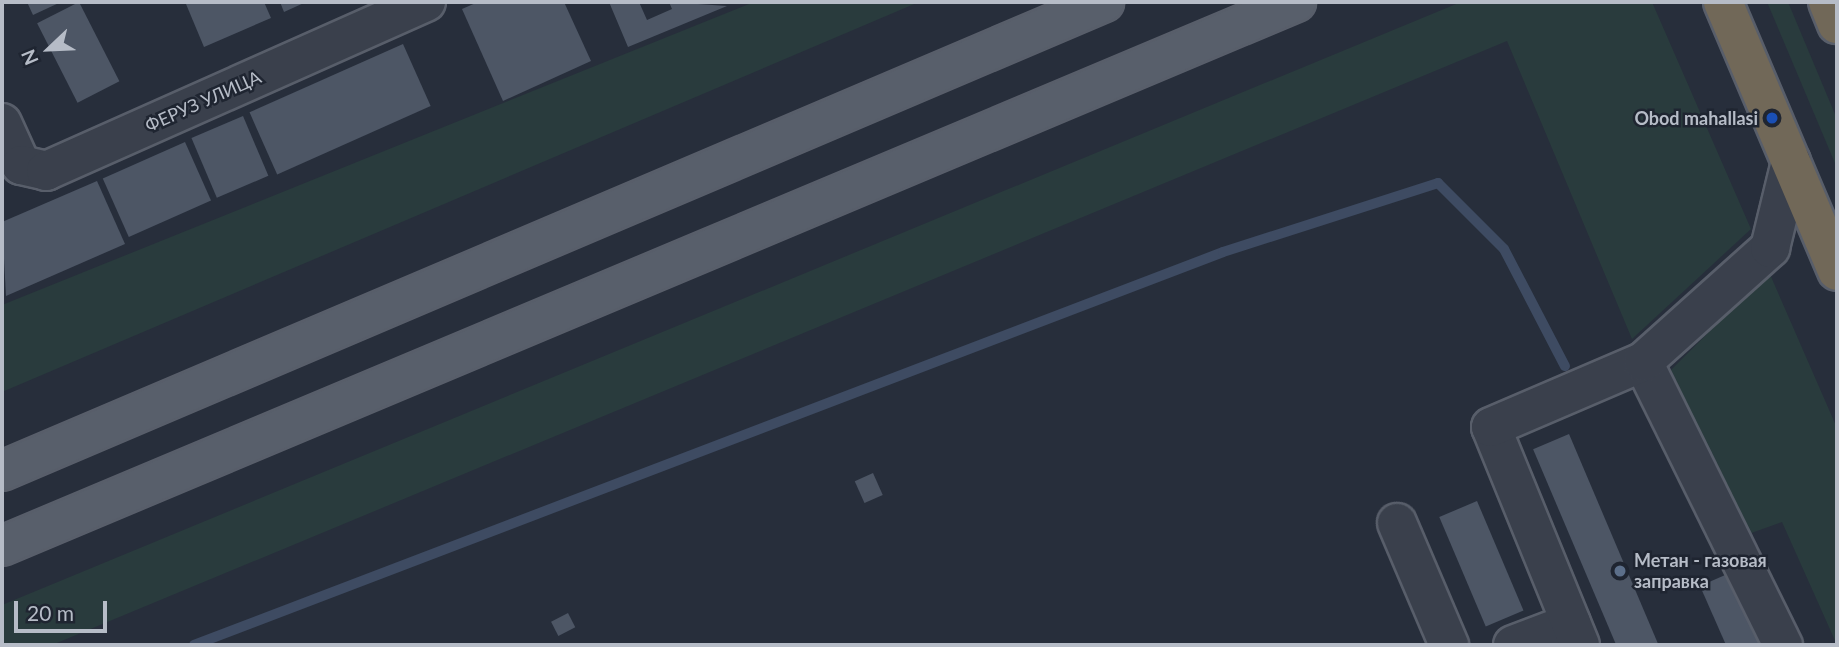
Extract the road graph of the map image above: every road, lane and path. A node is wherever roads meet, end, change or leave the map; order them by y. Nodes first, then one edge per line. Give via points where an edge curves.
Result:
1 (426, 2) edge
2 (1104, 2) edge
3 (1296, 2) edge
4 (1723, 2) edge
5 (1828, 2) edge
6 (1837, 24) edge
7 (2, 123) edge
8 (1791, 162) junction
9 (1837, 271) edge
10 (1643, 362) junction
11 (2, 471) edge
12 (1397, 523) dead end
13 (2, 546) edge
14 (1576, 634) edge
15 (1449, 645) edge
16 (1513, 645) edge
17 (1783, 645) edge

1 - 7 street, ФЕРУЗ УЛИЦА via 46,171 21,165
2 - 11 main road
3 - 13 main road
4 - 8 highway
5 - 6 highway
8 - 9 highway
8 - 10 street via 1769,248
10 - 14 street via 1491,427
10 - 17 street
12 - 15 street
14 - 16 street

